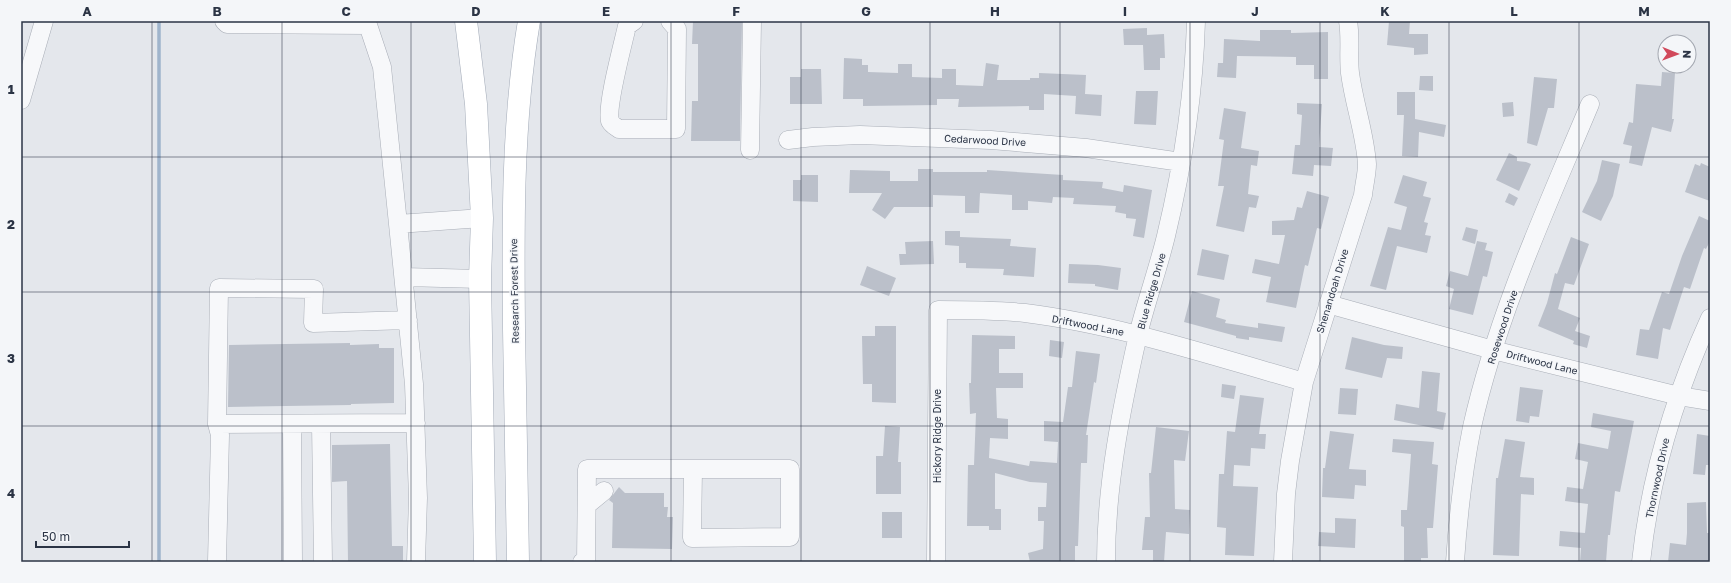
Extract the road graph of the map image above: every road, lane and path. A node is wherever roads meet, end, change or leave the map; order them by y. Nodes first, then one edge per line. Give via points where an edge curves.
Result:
1 (44, 21) edge
2 (224, 21) edge
3 (466, 21) edge
4 (529, 21) edge
5 (634, 21) edge
6 (670, 21) edge
7 (752, 21) edge
8 (1196, 21) edge
9 (1348, 21) edge
10 (247, 22) edge
11 (367, 23) edge
12 (21, 100) edge
13 (1590, 104) dead end
14 (788, 140) dead end
15 (750, 150) dead end
16 (1182, 162) junction
17 (482, 218) junction
18 (398, 224) junction
19 (513, 239) junction
20 (404, 277) junction
21 (480, 279) junction
22 (1328, 304) junction
23 (938, 310) joint
24 (1710, 318) edge
25 (408, 320) junction
26 (1139, 335) junction
27 (1493, 350) junction
28 (1304, 382) junction
29 (1679, 396) junction
30 (1710, 401) edge
31 (416, 423) junction
32 (217, 424) junction
33 (292, 424) junction
34 (321, 424) junction
35 (628, 469) junction
36 (693, 469) junction
37 (587, 505) junction
38 (293, 528) junction
39 (322, 528) junction
40 (485, 532) junction
41 (218, 562) edge
42 (293, 562) edge
43 (323, 562) edge
44 (416, 562) edge
45 (485, 562) edge
46 (512, 562) edge
47 (518, 562) edge
48 (582, 562) edge
49 (586, 562) edge
50 (936, 562) edge
51 (1106, 562) edge
52 (1283, 562) edge
53 (1455, 562) edge
54 (1641, 562) edge

1 - 12 street
2 - 10 street via 227,24
3 - 17 main road via 476,104
4 - 19 main road, Research Forest Drive via 518,100
5 - 6 street via 627,26 611,100 610,120 619,129 676,129 677,29
7 - 15 street
8 - 16 street, Blue Ridge Drive via 1194,79
9 - 22 street, Shenandoah Drive via 1348,60 1367,165 1362,194
10 - 11 street
11 - 18 street via 382,67
13 - 27 street, Rosewood Drive via 1519,275
14 - 16 street, Cedarwood Drive via 860,135 999,140 1086,148
16 - 26 street, Blue Ridge Drive via 1166,236
17 - 18 street
17 - 19 main road
17 - 21 main road
18 - 20 street
19 - 47 main road, Research Forest Drive
20 - 21 street
20 - 25 street
21 - 40 main road
22 - 27 street, Driftwood Lane
22 - 28 street, Shenandoah Drive
23 - 26 street, Driftwood Lane via 1024,313
23 - 50 street, Hickory Ridge Drive
24 - 29 street, Thornwood Drive
25 - 31 street
25 - 32 street via 313,323 314,289 219,288
26 - 28 street, Driftwood Lane
26 - 51 street, Blue Ridge Drive via 1120,420 1110,481
27 - 29 street, Driftwood Lane
27 - 53 street, Rosewood Drive via 1471,434
28 - 52 street, Shenandoah Drive via 1289,468
29 - 30 street, Driftwood Lane
29 - 54 street, Thornwood Drive via 1661,450
31 - 34 street
31 - 44 street
32 - 33 street
32 - 41 street via 220,435
33 - 34 street
33 - 38 street
34 - 39 street
35 - 36 street
35 - 37 street
35 - 37 street via 587,469
36 - 36 street via 790,469 790,537 692,538
37 - 49 street
38 - 39 street
38 - 42 street
39 - 43 street
40 - 45 main road
40 - 46 main road via 502,556
48 - 49 street

